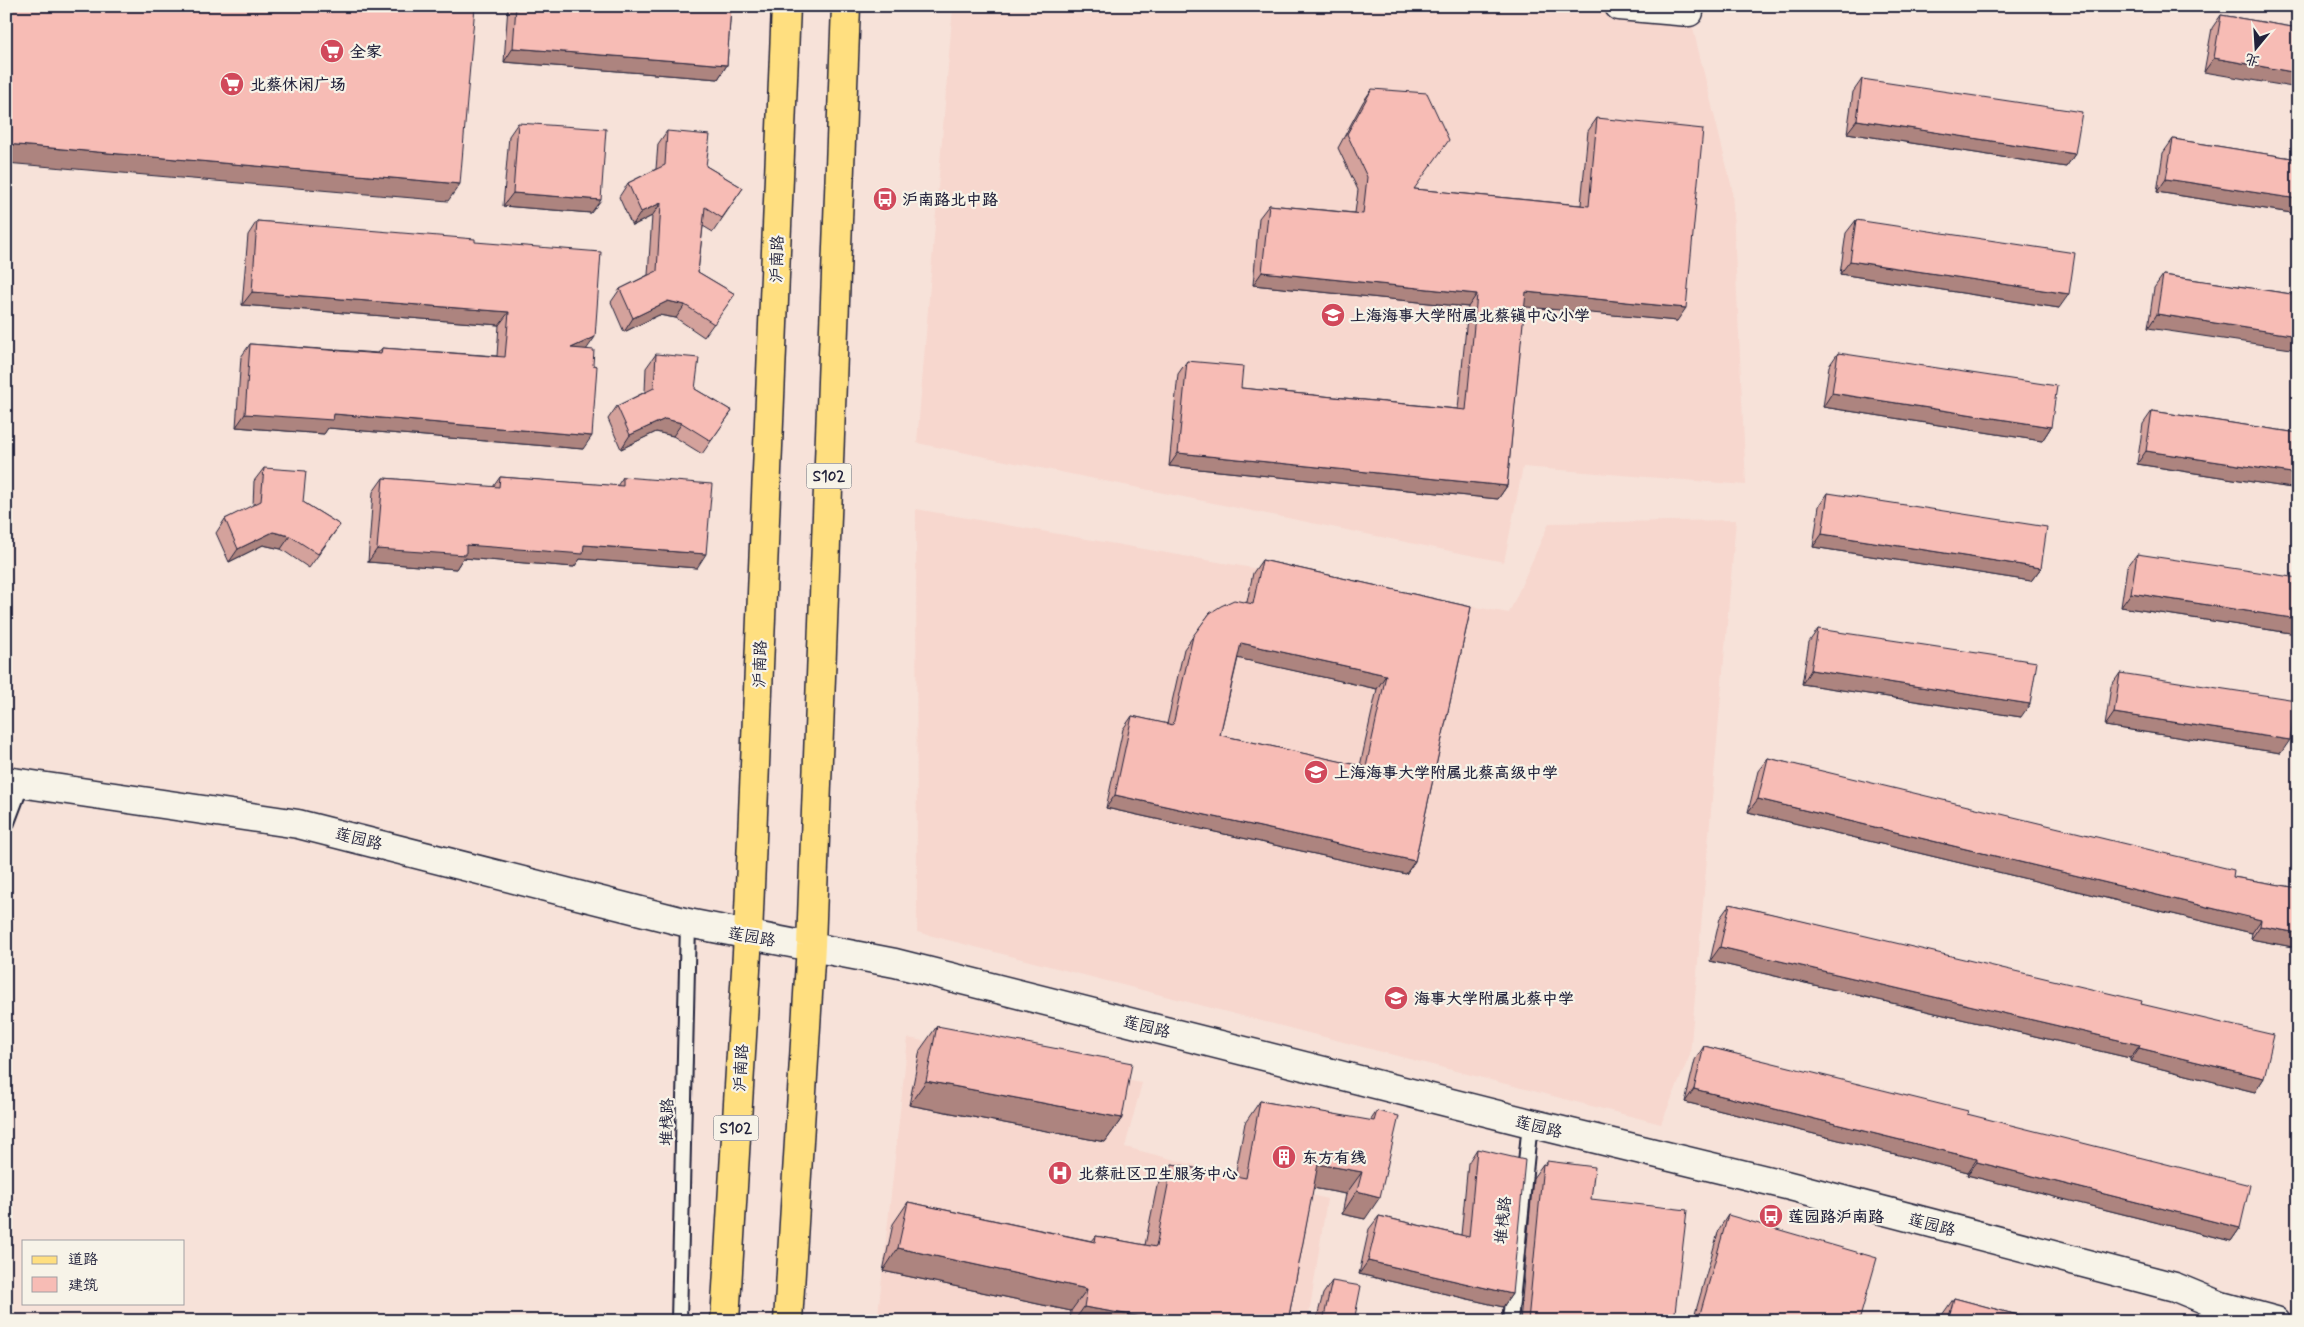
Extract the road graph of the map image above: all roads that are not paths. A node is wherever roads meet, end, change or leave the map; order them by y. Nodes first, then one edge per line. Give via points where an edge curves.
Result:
1 (786, 6) edge
2 (846, 6) edge
3 (1619, 6) edge
4 (1689, 12) dead end
5 (14, 782) edge
6 (6, 825) edge
7 (688, 923) junction
8 (748, 936) junction
9 (811, 945) junction
10 (1530, 1123) junction
11 (678, 1321) edge
12 (725, 1321) edge
13 (788, 1321) edge
14 (1510, 1321) edge
15 (2276, 1321) edge

1 - 8 main road, 沪南路 / S102
2 - 9 main road, S102
3 - 4 street
5 - 6 lane
5 - 7 street, 莲园路 via 298,824
7 - 8 street, 莲园路
7 - 11 lane, 堆栈路
8 - 9 street, 莲园路
8 - 12 main road, 沪南路 / S102
9 - 10 street, 莲园路 via 905,965
9 - 13 main road, S102
10 - 14 lane, 堆栈路
10 - 15 street, 莲园路 via 1786,1185 2175,1287 2221,1306

